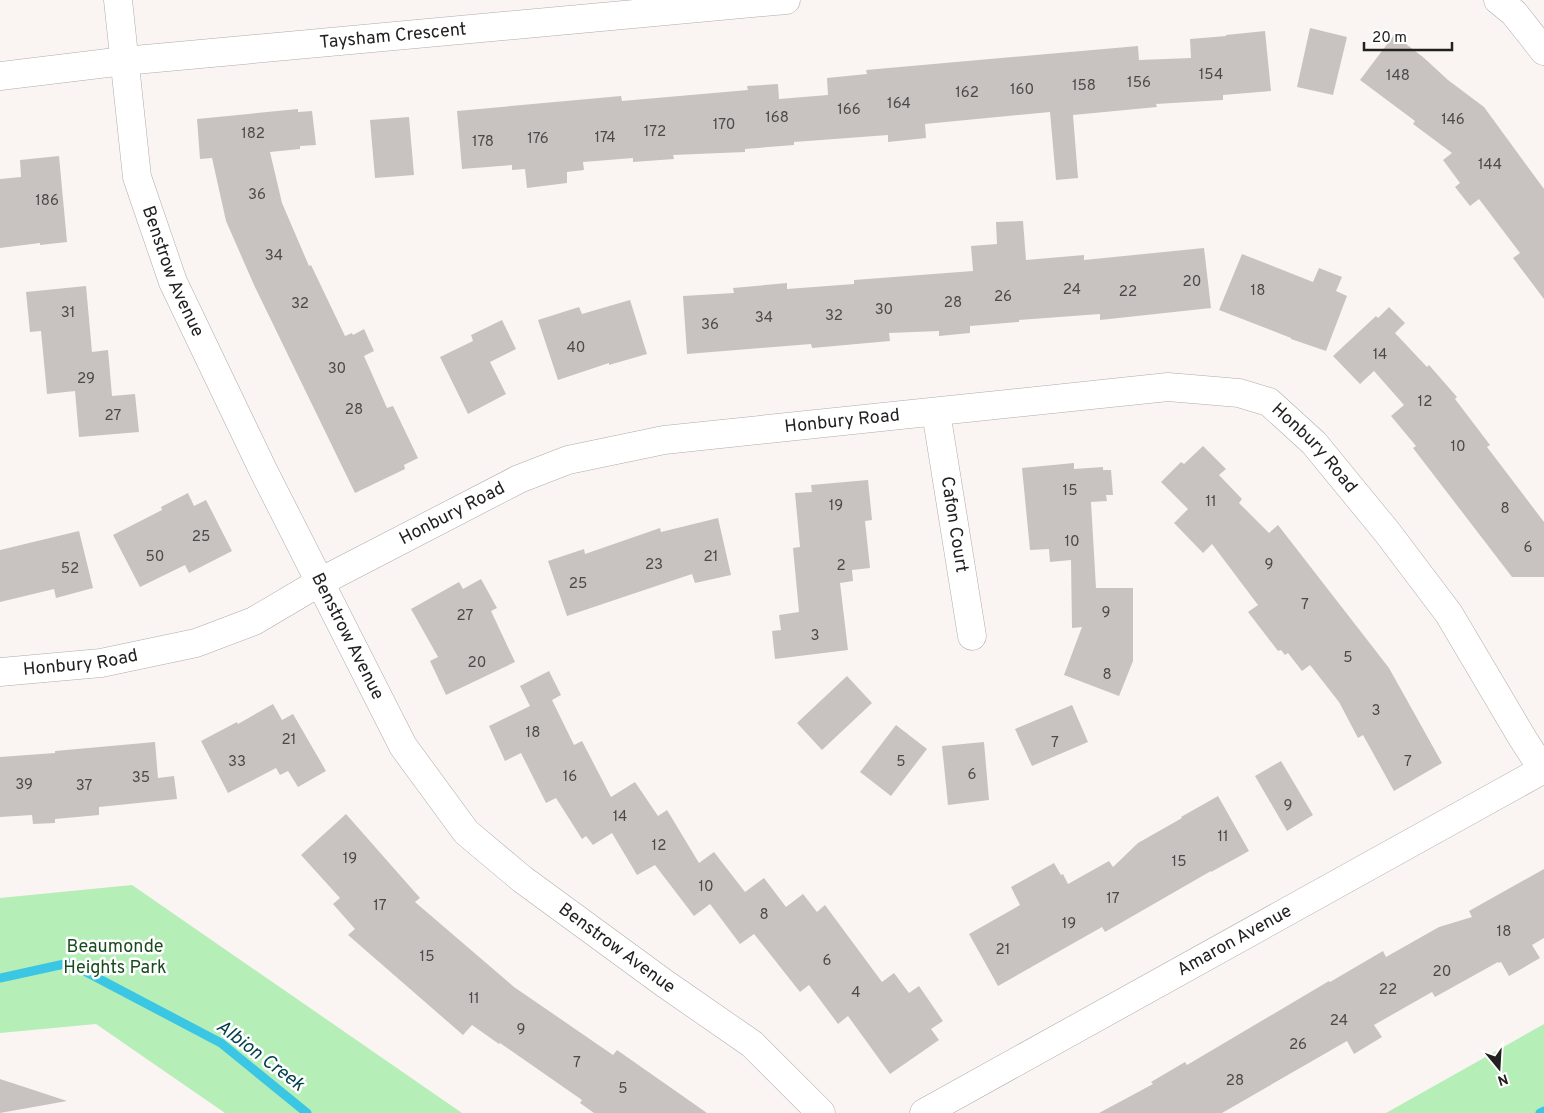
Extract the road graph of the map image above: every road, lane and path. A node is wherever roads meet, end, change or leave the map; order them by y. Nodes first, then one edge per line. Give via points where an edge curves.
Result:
1 (118, 0) edge
2 (786, 0) edge
3 (1498, 0) edge
4 (1544, 51) edge
5 (124, 61) junction
6 (0, 76) edge
7 (936, 412) junction
8 (320, 582) junction
9 (972, 636) dead end
10 (0, 672) edge
11 (1544, 769) edge
12 (821, 1113) edge
13 (924, 1113) edge

1 - 5 street, Benstrow Avenue
2 - 5 street, Taysham Crescent
3 - 4 street via 1514,14
5 - 6 street, Taysham Crescent
5 - 8 street, Benstrow Avenue via 137,177 173,282
7 - 8 street, Honbury Road via 664,440 568,460 519,479
7 - 9 street, Cafon Court
7 - 11 street, Honbury Road via 1168,387 1239,393 1270,402 1314,443 1450,614 1522,739
8 - 10 street, Honbury Road via 254,621 196,643 101,662
8 - 12 street, Benstrow Avenue via 403,746 466,832 522,879 752,1044
11 - 13 street, Amaron Avenue

